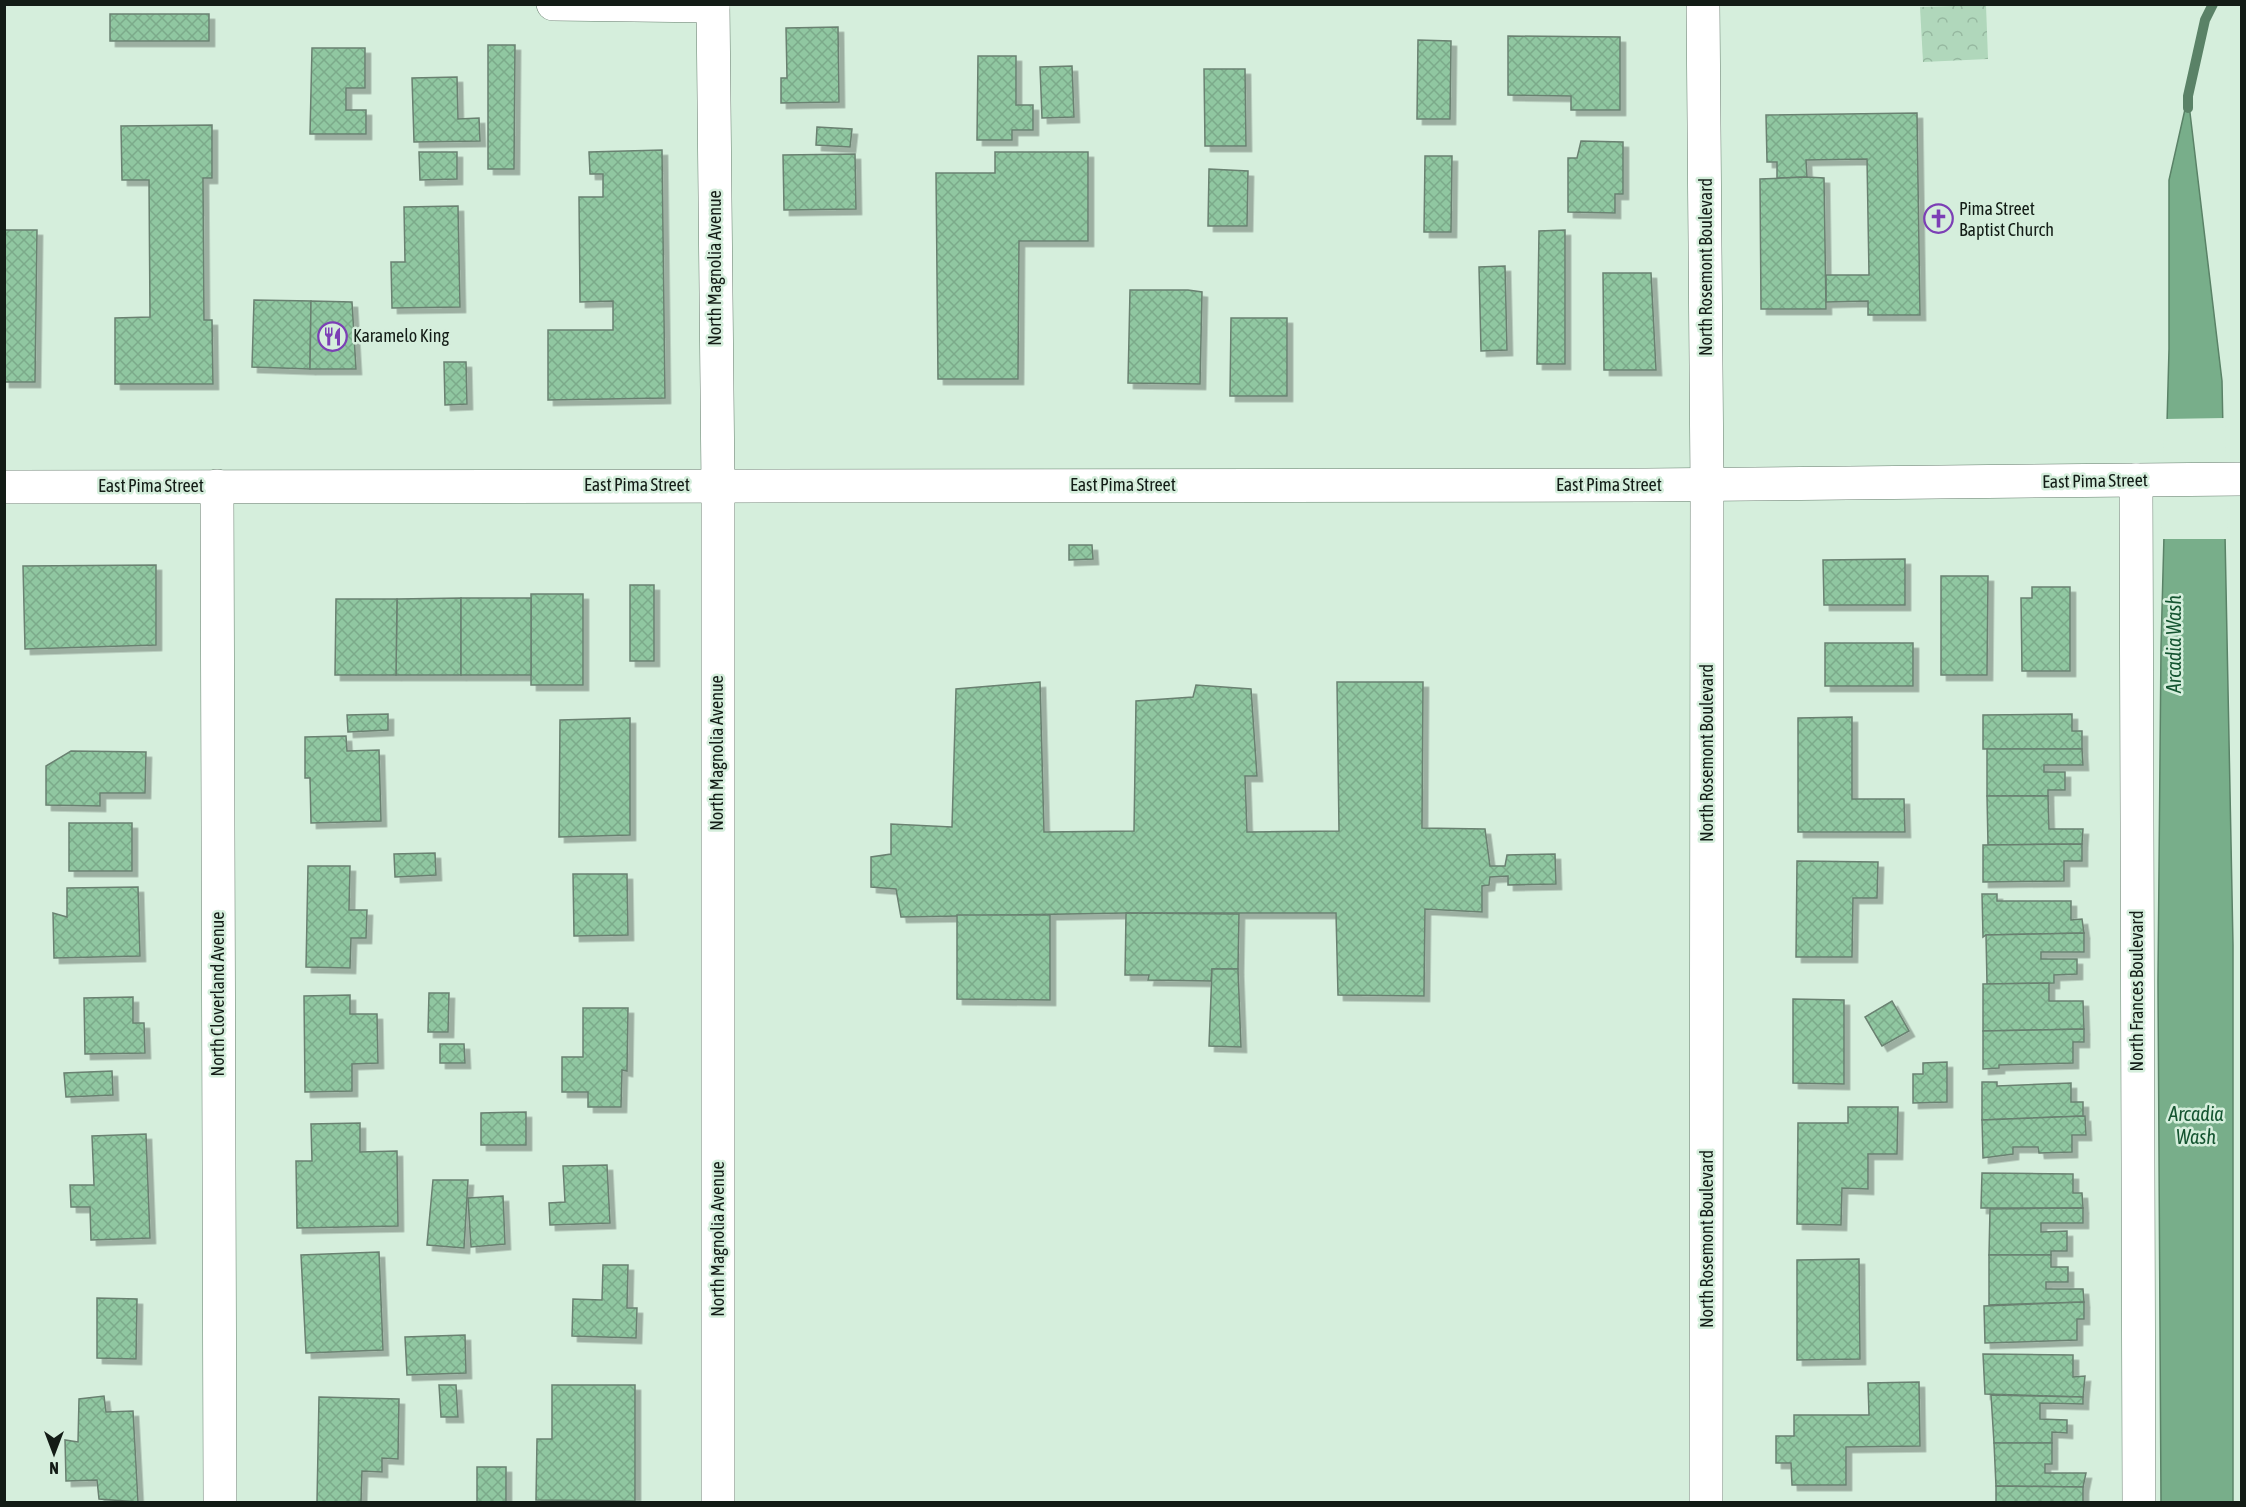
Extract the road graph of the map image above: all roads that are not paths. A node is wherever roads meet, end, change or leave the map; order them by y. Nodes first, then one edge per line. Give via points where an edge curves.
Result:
1 (553, 4) edge
2 (1702, 4) edge
3 (713, 5) edge
4 (2233, 479) edge
5 (2140, 480) junction
6 (1707, 484) junction
7 (718, 485) junction
8 (217, 486) junction
9 (4, 487) edge
10 (220, 1503) edge
11 (718, 1503) edge
12 (1706, 1503) edge
13 (2139, 1503) edge

1 - 3 street
2 - 6 street, North Rosemont Boulevard
3 - 7 street, North Magnolia Avenue
4 - 5 street, East Pima Street
5 - 6 street, East Pima Street
5 - 13 street, North Frances Boulevard
6 - 7 street, East Pima Street
6 - 12 street, North Rosemont Boulevard
7 - 8 street, East Pima Street
7 - 11 street, North Magnolia Avenue
8 - 9 street, East Pima Street
8 - 10 street, North Cloverland Avenue

